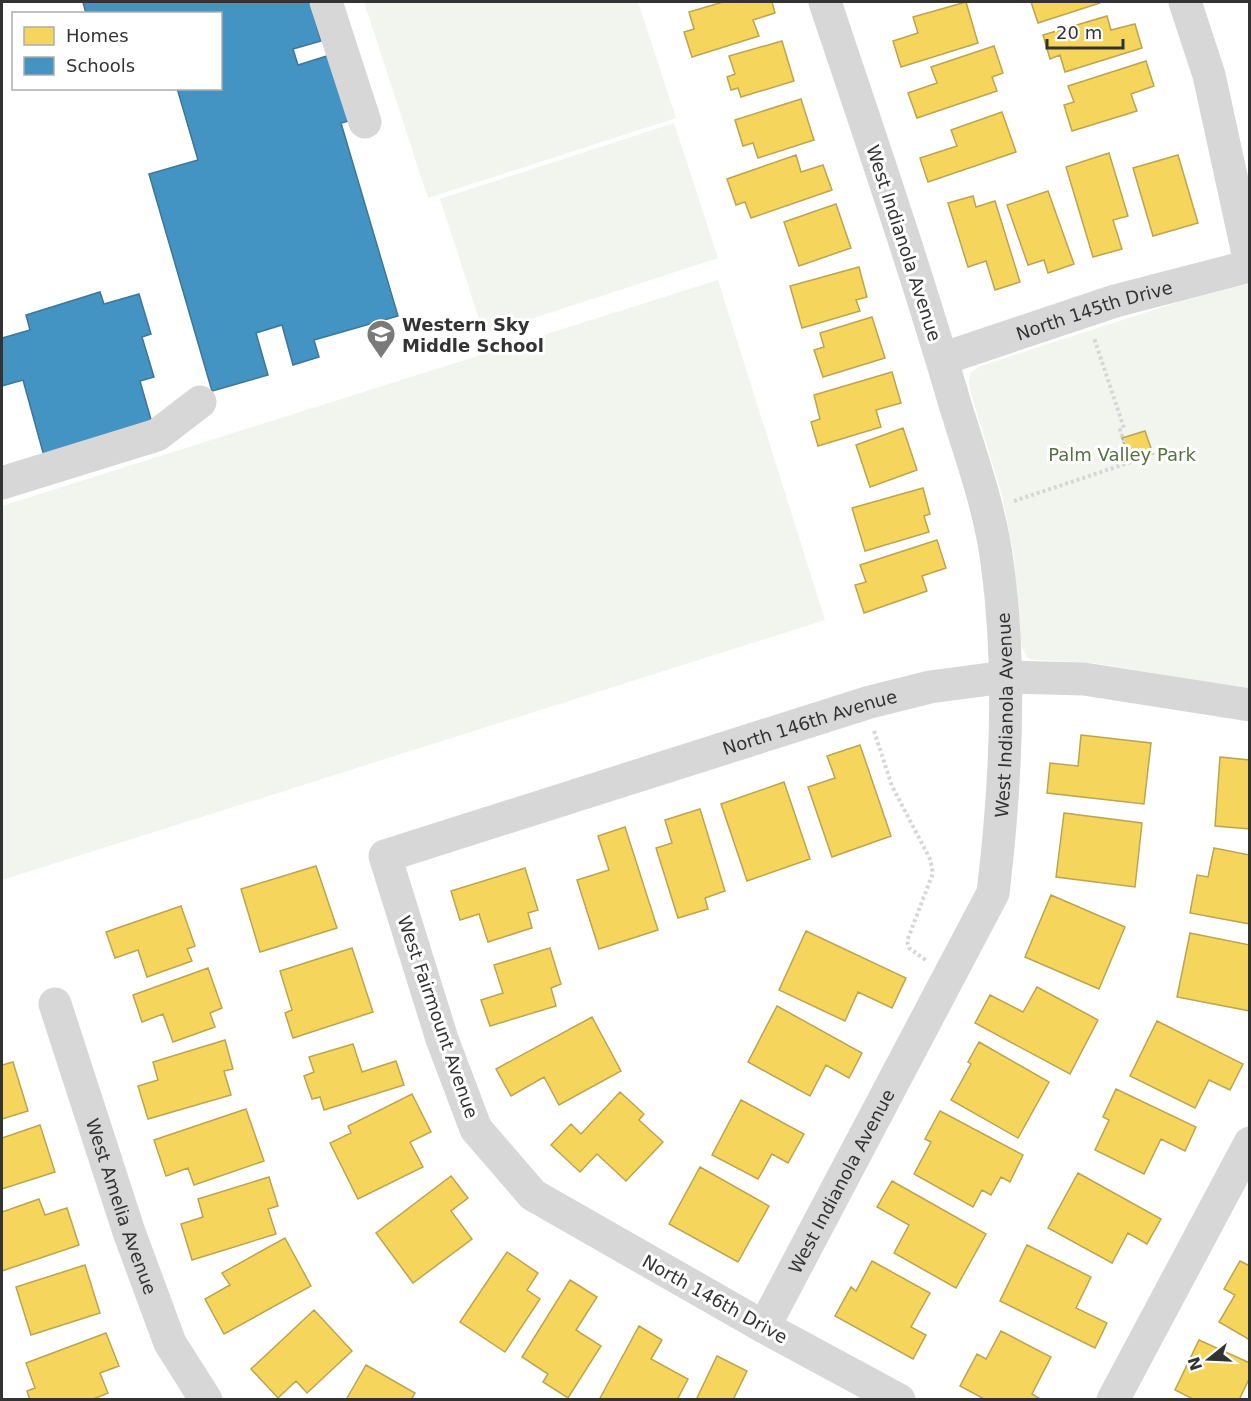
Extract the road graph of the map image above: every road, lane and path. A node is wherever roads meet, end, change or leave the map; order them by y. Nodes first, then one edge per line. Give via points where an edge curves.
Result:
1 (326, 2) edge
2 (825, 2) edge
3 (1185, 2) edge
4 (365, 122) dead end
5 (1250, 264) edge
6 (1086, 311) junction
7 (942, 359) junction
8 (200, 402) dead end
9 (2, 483) edge
10 (987, 509) junction
11 (1005, 677) junction
12 (866, 703) junction
13 (1250, 705) edge
14 (385, 856) joint
15 (951, 974) junction
16 (55, 1004) dead end
17 (1250, 1143) edge
18 (533, 1195) joint
19 (764, 1327) junction
20 (206, 1400) edge
21 (899, 1400) edge
22 (1113, 1400) edge

1 - 4 street
2 - 7 street, West Indianola Avenue
3 - 5 street via 1209,75
5 - 6 street, North 145th Drive
6 - 7 street, North 145th Drive
6 - 10 path via 1131,462
7 - 10 street, West Indianola Avenue
8 - 9 street via 157,435
10 - 11 street, West Indianola Avenue via 997,562
11 - 12 street, North 146th Avenue via 930,687
11 - 13 street, North 146th Avenue via 1084,679
11 - 15 street, West Indianola Avenue via 1002,817 993,893
12 - 14 street, North 146th Avenue
12 - 15 path via 888,777 930,858 933,873 907,941 909,948
14 - 18 street, West Fairmount Avenue via 442,1039 476,1129
15 - 19 street, West Indianola Avenue
16 - 20 street, West Amelia Avenue via 129,1232 170,1343
17 - 22 street
18 - 19 street, North 146th Drive
19 - 21 street, North 146th Drive

